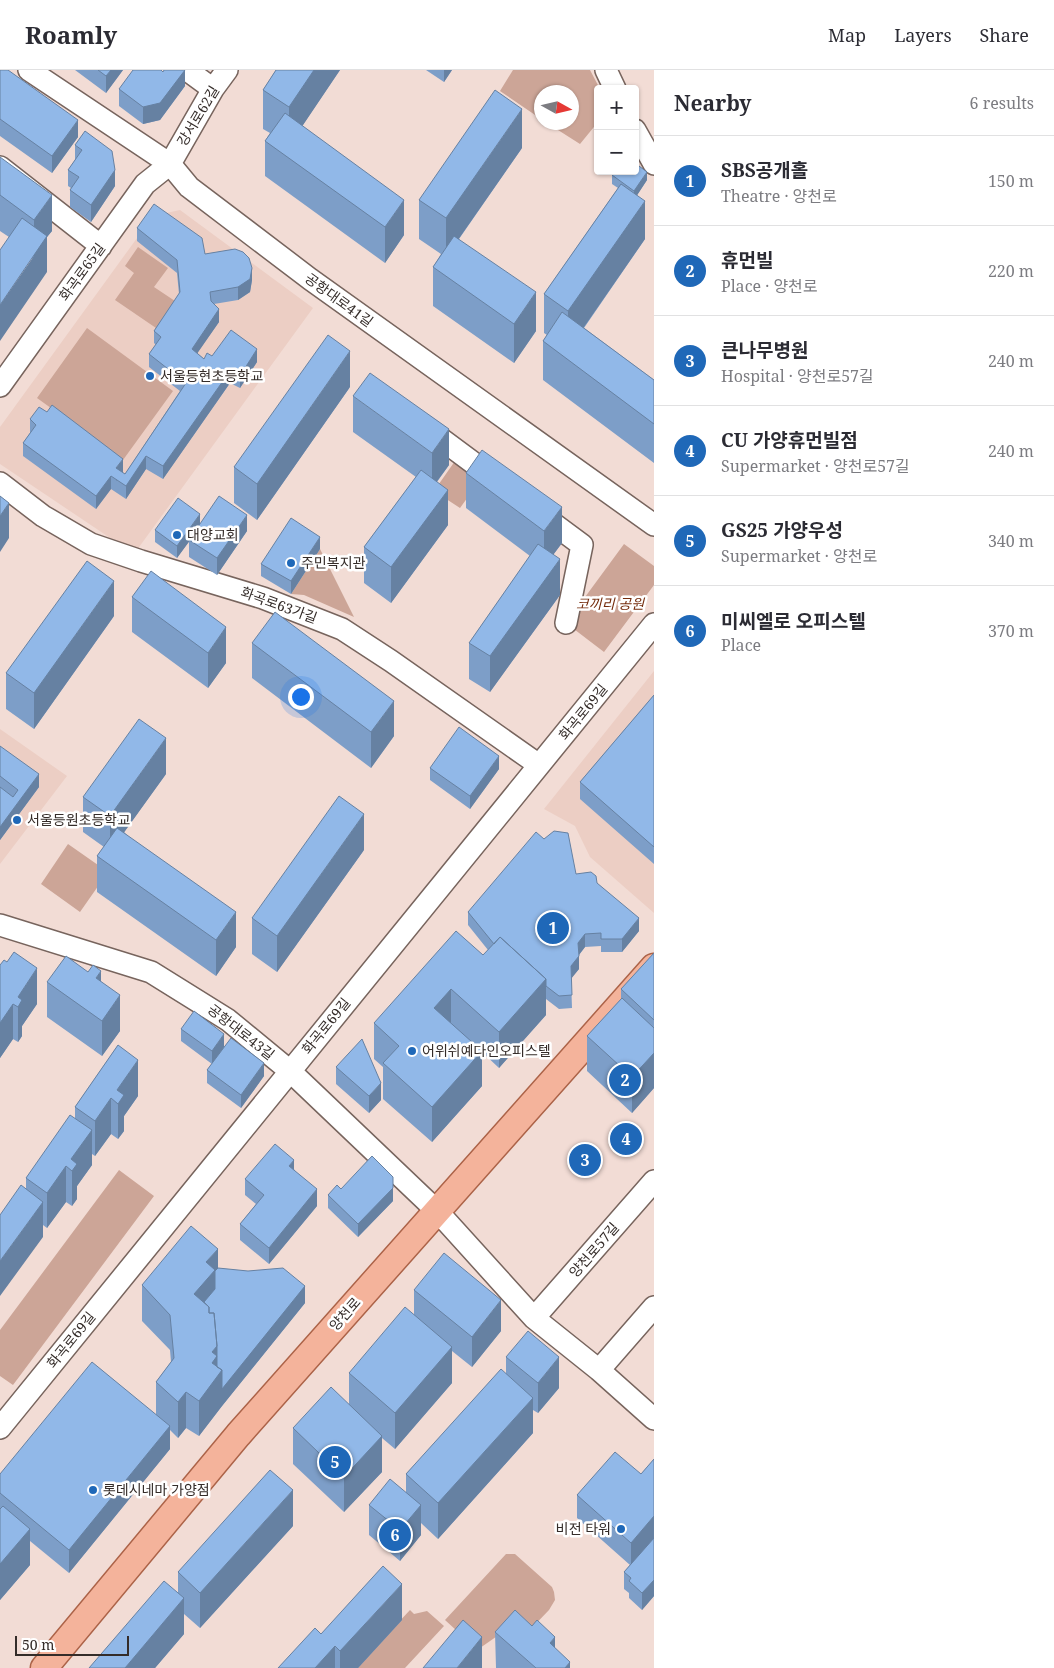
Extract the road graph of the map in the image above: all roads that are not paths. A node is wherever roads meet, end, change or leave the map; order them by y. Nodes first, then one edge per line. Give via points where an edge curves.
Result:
1 (29, 70) edge
2 (187, 70) edge
3 (227, 70) edge
4 (606, 70) edge
5 (613, 85) edge
6 (213, 89) junction
7 (639, 137) edge
8 (170, 164) junction
9 (654, 164) edge
10 (0, 167) edge
11 (101, 246) junction
12 (0, 386) edge
13 (409, 414) edge
14 (0, 483) edge
15 (654, 525) edge
16 (566, 623) dead end
17 (654, 624) edge
18 (539, 765) junction
19 (0, 926) edge
20 (654, 967) edge
21 (290, 1070) junction
22 (654, 1181) edge
23 (438, 1212) junction
24 (654, 1307) edge
25 (534, 1318) junction
26 (599, 1370) junction
27 (654, 1419) edge
28 (0, 1428) edge
29 (44, 1668) edge

1 - 8 street, 공항대로41길
2 - 6 street
3 - 6 street, 강서로62길
4 - 5 street
6 - 8 street, 강서로62길
7 - 9 street
8 - 11 street, 화곡로65길 via 145,184
8 - 15 street, 공항대로41길 via 189,187 310,279
10 - 11 street
11 - 12 street, 화곡로65길
13 - 16 street via 582,545
14 - 18 street, 화곡로63가길 via 44,516 91,544 263,598 342,630 399,666
17 - 18 street, 화곡로69길
18 - 21 street, 화곡로69길
19 - 21 street, 공항대로43길 via 151,972 228,1020
20 - 23 main road, 양천로
21 - 23 street, 공항대로43길
21 - 28 street, 화곡로69길
22 - 25 street, 양천로57길
23 - 25 street
23 - 29 main road, 양천로 via 238,1435
24 - 26 street
25 - 26 street
26 - 27 street

